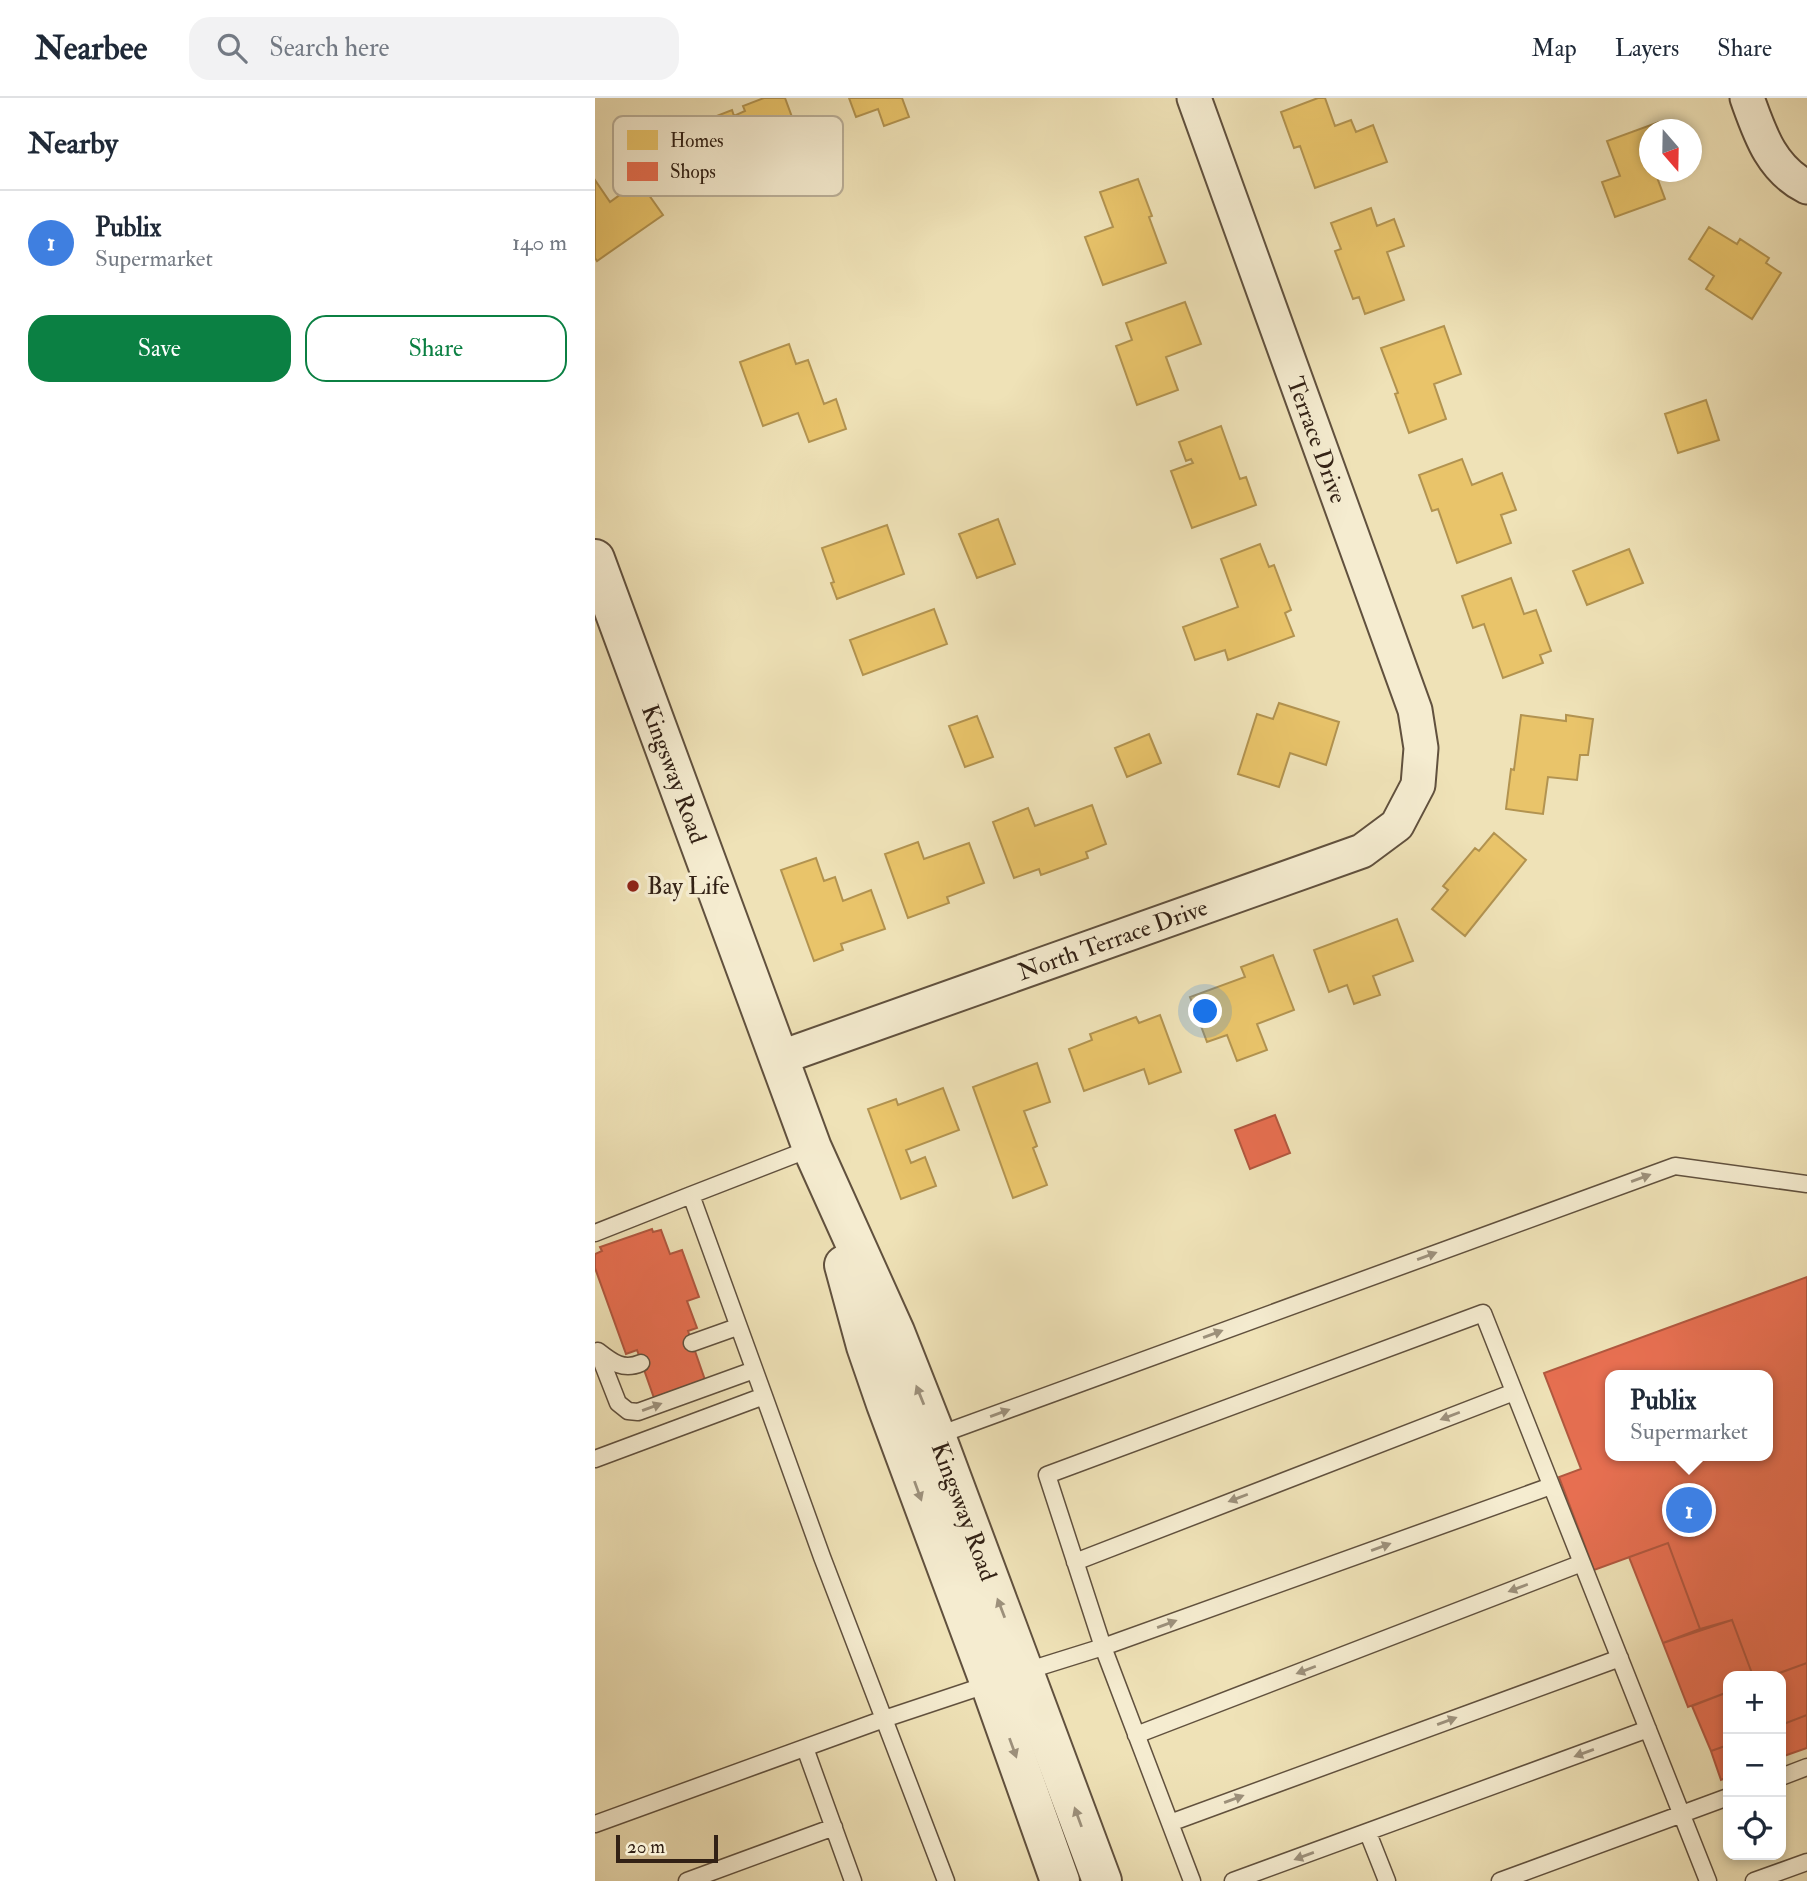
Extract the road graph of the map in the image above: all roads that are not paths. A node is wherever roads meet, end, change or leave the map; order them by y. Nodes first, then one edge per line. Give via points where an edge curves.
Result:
1 (1194, 98) edge
2 (1747, 98) edge
3 (1806, 187) edge
4 (595, 559) edge
5 (1418, 785) joint
6 (779, 1058) junction
7 (812, 1148) junction
8 (1807, 1184) edge
9 (691, 1195) junction
10 (595, 1233) edge
11 (737, 1326) junction
12 (692, 1343) dead end
13 (597, 1347) edge
14 (641, 1363) dead end
15 (754, 1370) junction
16 (1514, 1392) junction
17 (764, 1396) junction
18 (936, 1436) junction
19 (595, 1459) edge
20 (1551, 1486) junction
21 (1075, 1562) junction
22 (1582, 1563) junction
23 (1103, 1647) junction
24 (1620, 1658) junction
25 (1007, 1678) junction
26 (884, 1719) junction
27 (1648, 1729) junction
28 (1136, 1735) junction
29 (805, 1748) junction
30 (1807, 1767) edge
31 (1786, 1775) edge
32 (1723, 1799) edge
33 (1682, 1815) junction
34 (1170, 1823) junction
35 (595, 1824) edge
36 (834, 1827) junction
37 (1368, 1833) junction
38 (1807, 1862) edge
39 (687, 1881) edge
40 (853, 1881) edge
41 (946, 1881) edge
42 (1060, 1881) edge
43 (1102, 1881) edge
44 (1192, 1881) edge
45 (1233, 1881) edge
46 (1387, 1881) edge
47 (1500, 1881) edge
48 (1708, 1881) edge
49 (1754, 1881) edge

1 - 5 street, Terrace Drive via 1415,710 1421,748
2 - 3 street via 1764,144 1781,168
4 - 6 street, Kingsway Road
5 - 6 street, North Terrace Drive via 1397,825 1362,851
6 - 7 street, Kingsway Road
7 - 9 lane
18 -> 7 street, Kingsway Road
7 -> 25 street, Kingsway Road via 886,1404
18 -> 8 lane via 1675,1166
9 - 10 lane
9 - 11 lane
11 - 12 lane
11 - 15 lane
13 - 14 lane via 620,1367
13 -> 15 lane via 618,1403 628,1411 638,1412
15 - 17 lane
16 - 20 lane
16 -> 21 lane
16 - 21 lane via 1483,1313 1047,1475
17 - 19 lane
17 - 26 lane
25 -> 18 street, Kingsway Road
20 - 22 lane
23 -> 20 lane
21 - 23 lane
22 - 24 lane
22 -> 28 lane
23 - 25 lane
23 - 28 lane
24 - 27 lane
34 -> 24 lane
25 - 26 lane
25 -> 42 street, Kingsway Road
43 -> 25 street, Kingsway Road
26 - 29 lane
26 - 41 lane
27 - 33 lane
27 -> 37 lane
28 - 34 lane
29 - 35 lane
29 - 36 lane
30 - 31 lane
32 - 33 lane
33 - 47 lane
33 - 48 lane
34 - 44 lane
36 - 39 lane
36 - 40 lane
37 -> 45 lane
37 - 46 lane
38 - 49 lane

